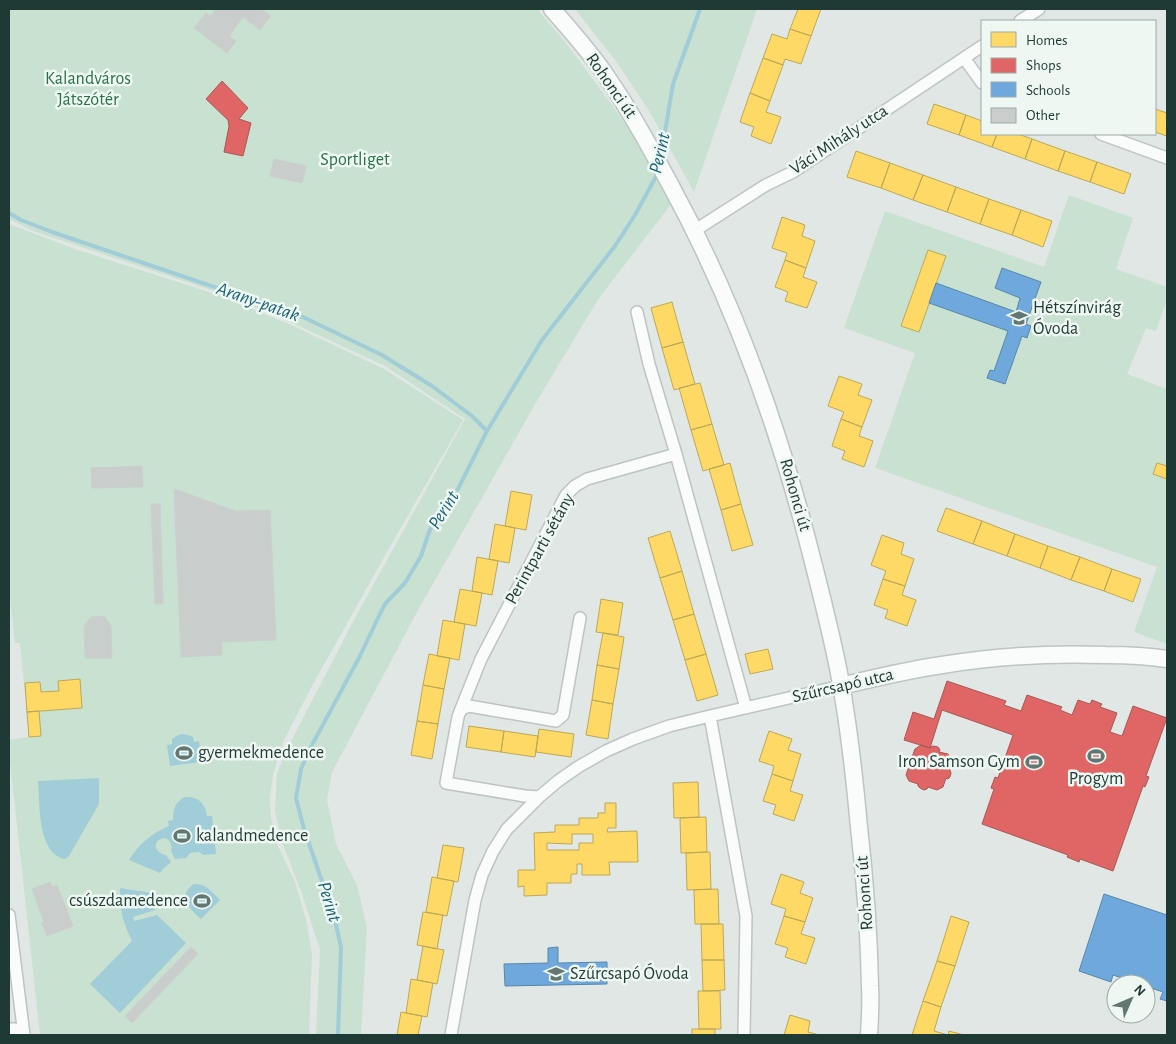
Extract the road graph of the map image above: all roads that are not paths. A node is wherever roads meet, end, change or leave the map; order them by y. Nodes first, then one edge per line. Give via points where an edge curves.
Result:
1 (552, 9) edge
2 (1039, 9) edge
3 (1022, 20) edge
4 (981, 47) edge
5 (964, 58) junction
6 (981, 82) edge
7 (1104, 135) edge
8 (1167, 158) edge
9 (694, 231) junction
10 (637, 312) dead end
11 (676, 454) junction
12 (580, 618) dead end
13 (1167, 659) edge
14 (841, 686) junction
15 (746, 708) junction
16 (461, 709) junction
17 (710, 716) junction
18 (539, 797) junction
19 (9, 914) edge
20 (9, 1029) edge
21 (15, 1035) edge
22 (24, 1035) edge
23 (451, 1035) edge
24 (744, 1035) edge
25 (869, 1035) edge

1 - 9 main road, Rohonci út via 606,75 637,124
2 - 3 street
4 - 5 street, Váci Mihály utca
5 - 6 street
5 - 9 street, Váci Mihály utca via 792,172
7 - 8 street
9 - 14 main road, Rohonci út via 751,358 777,432 817,576
10 - 11 street
11 - 15 street
11 - 16 street, Perintparti sétány via 587,480 566,496 481,659
12 - 16 street via 564,715 556,721 469,706
13 - 14 main road, Szűrcsapó utca via 1077,654 987,659 933,666
14 - 15 street, Szűrcsapó utca
14 - 25 main road, Rohonci út via 865,880
15 - 17 street, Szűrcsapó utca
16 - 18 street via 446,783
17 - 18 street, Szűrcsapó utca via 669,726 606,751 578,767
17 - 24 street via 746,916
18 - 23 street, Szűrcsapó utca via 501,836 482,875
19 - 22 street
20 - 21 street via 15,1029

